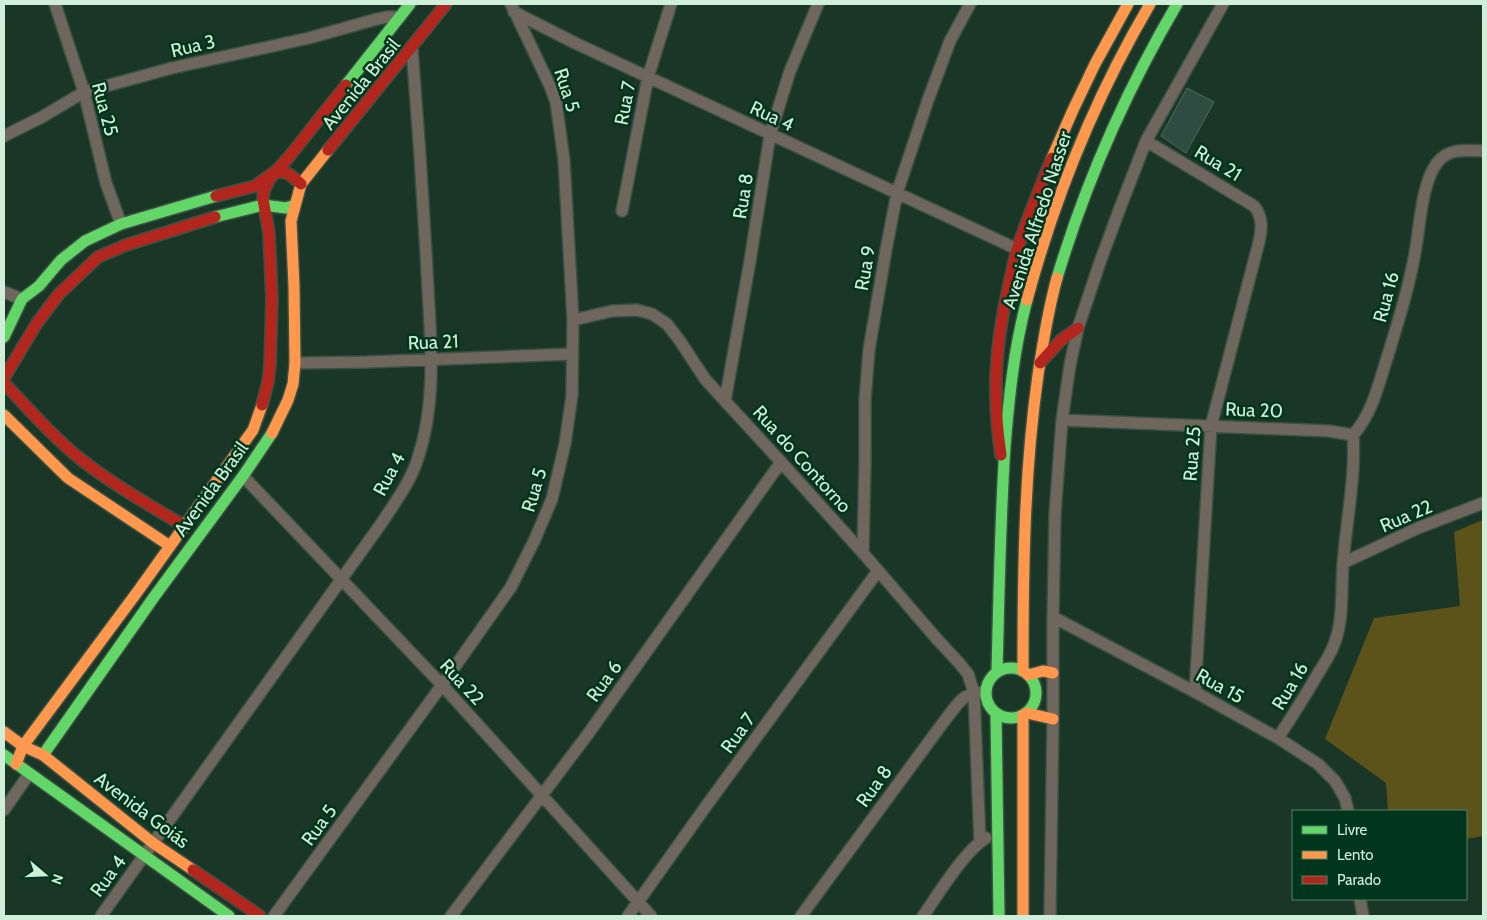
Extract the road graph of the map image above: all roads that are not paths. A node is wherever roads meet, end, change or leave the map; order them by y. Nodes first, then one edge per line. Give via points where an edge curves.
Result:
1 (55, 4) edge
2 (410, 4) edge
3 (446, 4) edge
4 (671, 4) edge
5 (818, 4) edge
6 (970, 4) edge
7 (1128, 4) edge
8 (1150, 4) edge
9 (1177, 4) edge
10 (1223, 4) edge
11 (512, 8) edge
12 (400, 17) junction
13 (412, 48) junction
14 (648, 77) junction
15 (84, 92) junction
16 (770, 135) junction
17 (4, 136) edge
18 (1146, 141) junction
19 (1483, 151) edge
20 (276, 171) junction
21 (302, 184) junction
22 (897, 194) junction
23 (263, 205) junction
24 (294, 205) junction
25 (622, 211) dead end
26 (121, 224) junction
27 (1262, 224) joint
28 (85, 241) junction
29 (1017, 249) junction
30 (98, 256) junction
31 (4, 292) edge
32 (22, 299) junction
33 (572, 320) junction
34 (1078, 328) junction
35 (4, 337) edge
36 (572, 354) junction
37 (432, 359) junction
38 (295, 363) junction
39 (1040, 363) junction
40 (4, 378) edge
41 (4, 382) edge
42 (724, 401) junction
43 (4, 415) edge
44 (1062, 420) junction
45 (1211, 426) junction
46 (253, 430) junction
47 (1353, 435) junction
48 (269, 439) junction
49 (781, 462) junction
50 (1004, 467) junction
51 (243, 476) junction
52 (1483, 503) edge
53 (184, 526) junction
54 (170, 546) junction
55 (863, 553) junction
56 (1343, 563) junction
57 (878, 572) junction
58 (342, 579) junction
59 (138, 591) junction
60 (154, 597) junction
61 (1053, 617) junction
62 (997, 672) junction
63 (1026, 673) junction
64 (1053, 673) junction
65 (442, 686) junction
66 (986, 692) junction
67 (1196, 692) junction
68 (974, 693) junction
69 (996, 713) junction
70 (1025, 714) junction
71 (1053, 719) junction
72 (4, 732) edge
73 (1278, 738) junction
74 (23, 746) junction
75 (4, 755) edge
76 (43, 756) junction
77 (16, 764) junction
78 (29, 774) junction
79 (542, 796) junction
80 (4, 810) edge
81 (1348, 810) edge
82 (998, 833) junction
83 (980, 842) junction
84 (153, 843) junction
85 (144, 856) junction
86 (1360, 900) edge
87 (638, 903) junction
88 (101, 916) edge
89 (229, 916) edge
90 (260, 916) edge
91 (274, 916) edge
92 (451, 916) edge
93 (628, 916) edge
94 (650, 916) edge
95 (801, 916) edge
96 (923, 916) edge
97 (999, 916) edge
98 (1023, 916) edge
99 (1050, 916) edge
100 (1363, 916) edge

1 - 15 street, Rua 25
2 - 12 street, Avenida Brasil
3 - 13 street, Avenida Brasil
4 - 14 street, Rua 7
5 - 16 street, Rua 8 via 790,71
6 - 22 street, Rua 9 via 950,42
7 - 29 street via 1073,110
8 - 50 street, Avenida Alfredo Nasser via 1102,92 1072,162 1032,278 1016,345
9 - 39 street, Avenida Alfredo Nasser via 1133,84 1099,157 1077,215 1050,305
10 - 18 street
11 - 14 street, Rua 4 via 575,43
11 - 33 street, Rua 5 via 550,86 559,116
12 - 15 street, Rua 3 via 388,17 172,68
12 - 20 street, Avenida Brasil
13 - 21 street, Avenida Brasil
13 - 37 street, Rua 4
14 - 16 street, Rua 4
14 - 25 street, Rua 7
15 - 17 street, Rua 3
15 - 26 street, Rua 25 via 106,183
16 - 22 street, Rua 4
16 - 42 street, Rua 8
18 - 27 street, Rua 21 via 1254,206
18 - 34 street
19 - 47 street, Rua 16 via 1452,152 1438,162 1432,172 1424,194 1408,287 1396,329 1375,396
20 - 21 street via 289,174
20 - 23 street, Avenida Brasil via 267,183
20 - 26 street, Avenida Brasil via 255,186
21 - 24 street, Avenida Brasil
22 - 29 street, Rua 4
22 - 55 street, Rua 9 via 869,350 865,400
23 - 24 street via 286,208
23 - 30 street via 184,226
23 - 46 street, Avenida Brasil via 269,233 272,299 270,365 264,400
24 - 38 street, Avenida Brasil via 291,221
26 - 28 street, Avenida Brasil
27 - 45 street, Rua 25
28 - 30 street
28 - 32 street, Avenida Brasil
29 - 50 street via 997,352 997,427
30 - 40 street via 58,294
31 - 32 street
32 - 35 street, Avenida Brasil
33 - 36 street, Rua 5
33 - 42 street, Rua do Contorno via 612,311 636,310 652,314 666,324
34 - 39 street via 1061,340
34 - 44 street
36 - 37 street, Rua 21
36 - 65 street, Rua 5 via 572,395 552,499 511,587
37 - 38 street, Rua 21
37 - 58 street, Rua 4 via 430,403 418,460 405,487
38 - 48 street, Avenida Brasil via 288,400
39 - 63 street, Avenida Alfredo Nasser via 1027,465
41 - 53 street via 78,457 127,492
42 - 49 street, Rua do Contorno
43 - 54 street via 68,478
44 - 45 street, Rua 20
44 - 61 street via 1055,514
45 - 47 street, Rua 20
45 - 67 street, Rua 25
46 - 48 street
46 - 53 street, Avenida Brasil
47 - 56 street, Rua 16
48 - 51 street, Avenida Brasil
49 - 55 street, Rua do Contorno
49 - 79 street, Rua 6
50 - 62 street, Avenida Alfredo Nasser
51 - 58 street, Rua 22
51 - 60 street, Avenida Brasil
52 - 56 street, Rua 22 via 1418,528
53 - 54 street, Avenida Brasil
54 - 59 street, Avenida Brasil
55 - 57 street, Rua do Contorno
56 - 73 street, Rua 16 via 1340,614 1333,646
57 - 68 street, Rua do Contorno via 968,674
57 - 87 street, Rua 7
58 - 65 street, Rua 22
58 - 84 street, Rua 4
59 - 60 street
59 - 74 street, Avenida Brasil
60 - 76 street, Avenida Brasil
61 - 64 street
61 - 67 street, Rua 15
62 - 63 street via 1014,668
62 - 66 street
63 - 64 street
63 - 70 street via 1033,682 1036,698
64 - 71 street
65 - 79 street, Rua 22
65 - 91 street, Rua 5
66 - 68 street
66 - 69 street via 987,700
67 - 73 street, Rua 15
68 - 83 street, Rua do Contorno
68 - 95 street, Rua 8 via 963,698 945,720
69 - 70 street via 1014,718
69 - 82 street
70 - 71 street
70 - 98 street
71 - 99 street
72 - 74 street, Avenida Goiás
73 - 81 street, Rua 15 via 1318,764 1335,781
74 - 76 street, Avenida Goiás
74 - 77 street, Avenida Brasil
75 - 77 street, Avenida Goiás
76 - 84 street, Avenida Goiás
77 - 78 street, Avenida Goiás
78 - 80 street
78 - 85 street, Avenida Goiás
79 - 87 street, Rua 22
79 - 92 street, Rua 6
82 - 83 street
82 - 97 street
83 - 96 street
84 - 85 street, Rua 4
84 - 90 street, Avenida Goiás
85 - 88 street, Rua 4
85 - 89 street, Avenida Goiás
86 - 100 street
87 - 93 street, Rua 7
87 - 94 street, Rua 22

